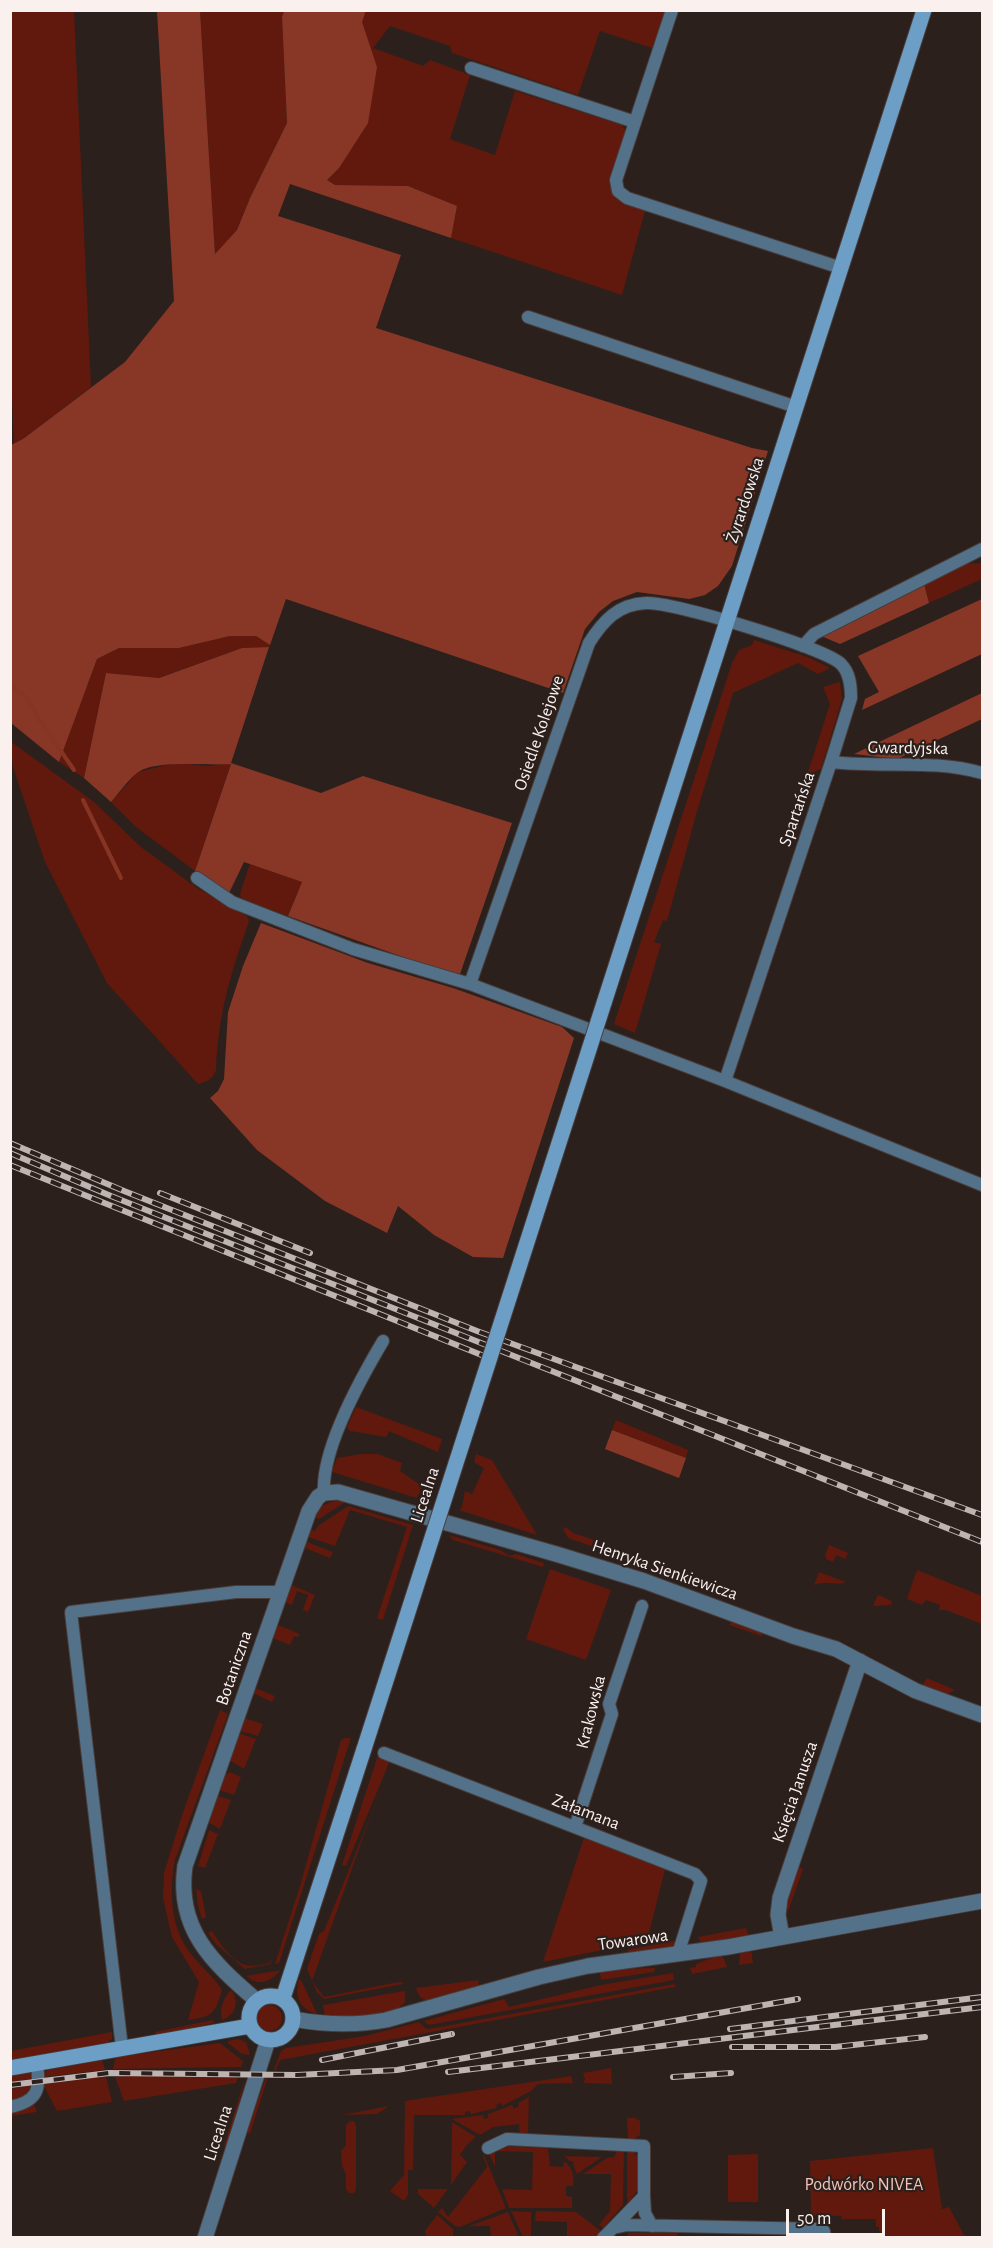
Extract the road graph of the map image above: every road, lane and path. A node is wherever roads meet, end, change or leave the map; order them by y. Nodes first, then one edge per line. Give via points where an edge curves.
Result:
1 (672, 10) edge
2 (924, 10) edge
3 (471, 68) dead end
4 (635, 122) junction
5 (841, 268) junction
6 (528, 317) dead end
7 (796, 407) junction
8 (982, 549) edge
9 (727, 621) junction
10 (803, 646) junction
11 (831, 762) junction
12 (982, 773) edge
13 (196, 879) dead end
14 (470, 984) junction
15 (604, 1003) joint
16 (725, 1081) junction
17 (982, 1185) edge
18 (383, 1341) dead end
19 (324, 1493) junction
20 (444, 1522) junction
21 (281, 1592) junction
22 (642, 1606) dead end
23 (860, 1661) junction
24 (982, 1715) edge
25 (369, 1743) junction
26 (384, 1753) dead end
27 (575, 1827) junction
28 (982, 1901) edge
29 (782, 1937) junction
30 (678, 1953) junction
31 (282, 1998) junction
32 (256, 2000) junction
33 (293, 2019) junction
34 (250, 2026) junction
35 (268, 2040) junction
36 (122, 2048) junction
37 (38, 2064) junction
38 (10, 2068) edge
39 (10, 2107) edge
40 (488, 2148) dead end
41 (644, 2196) junction
42 (652, 2226) junction
43 (613, 2229) junction
44 (205, 2238) edge
45 (603, 2238) edge
46 (825, 2238) edge

1 - 4 street
2 - 5 main road, Żyrardowska
3 - 4 street
4 - 5 street via 616,180 622,195
5 - 7 main road, Żyrardowska
6 - 7 street
7 - 9 main road, Żyrardowska
8 - 10 street via 814,634
9 - 10 street, Spartańska
9 - 14 street, Osiedle Kolejowe via 646,603 622,608 603,621 589,643
9 - 15 main road, Żyrardowska
10 - 11 street, Spartańska via 839,662 849,678 850,698
11 - 12 street, Gwardyjska via 862,766 920,764
11 - 16 street, Spartańska
13 - 14 street via 232,902 353,949
14 - 16 street
15 - 25 main road, Licealna, bridge
16 - 17 street
18 - 19 street, Botaniczna via 356,1387 334,1442 324,1475
19 - 20 street, Henryka Sienkiewicza via 338,1492
19 - 21 street, Botaniczna via 309,1511
20 - 23 street, Henryka Sienkiewicza via 644,1581
20 - 25 street, Licealna
21 - 32 street, Botaniczna via 185,1866 183,1889 186,1911 198,1940
21 - 36 street via 236,1592 71,1612
22 - 27 street, Krakowska via 609,1704 612,1714
23 - 24 street, Henryka Sienkiewicza via 916,1691
23 - 29 street, Księcia Janusza via 780,1898
25 - 31 main road, Licealna
26 - 27 street, Załamana
27 - 30 street, Załamana via 699,1877
28 - 29 street, Towarowa
29 - 30 street, Towarowa
30 - 33 street, Towarowa via 578,1968 363,2024 320,2024
31 - 32 main road via 269,1995
31 - 33 main road via 289,2004
32 - 34 main road via 248,2013
33 - 35 main road via 285,2035
34 - 35 main road via 257,2036
34 - 36 main road
35 - 44 street, Licealna
36 - 37 main road
37 - 38 main road
37 - 39 street via 37,2090 19,2105
40 - 41 street via 507,2139 644,2146
41 - 42 street via 645,2213
41 - 43 street
42 - 43 street
42 - 46 street via 821,2229
43 - 45 street

